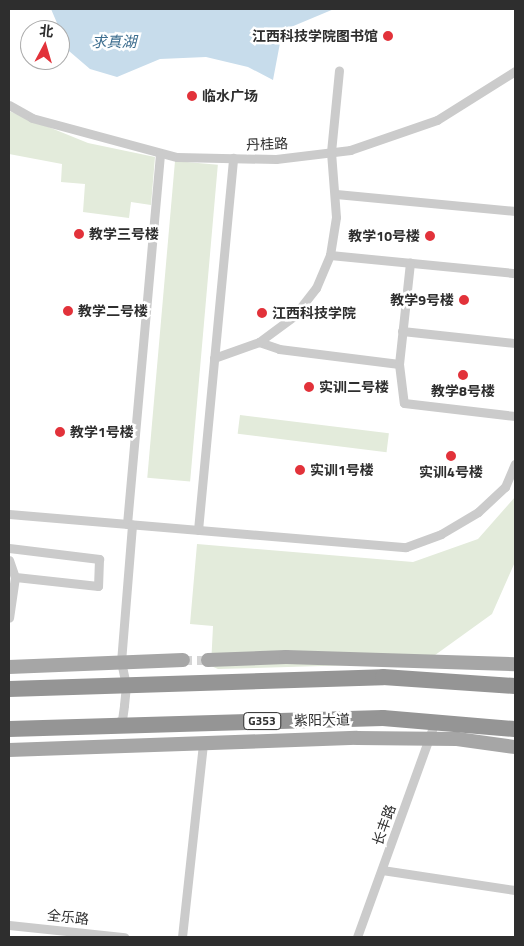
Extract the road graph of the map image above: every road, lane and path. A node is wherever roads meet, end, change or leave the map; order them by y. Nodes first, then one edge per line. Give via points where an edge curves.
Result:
1 (339, 70) dead end
2 (515, 72) edge
3 (9, 105) edge
4 (331, 152) junction
5 (160, 154) junction
6 (233, 158) junction
7 (336, 194) junction
8 (515, 211) edge
9 (330, 256) junction
10 (410, 263) junction
11 (515, 273) edge
12 (402, 330) junction
13 (259, 342) junction
14 (515, 344) edge
15 (214, 358) junction
16 (399, 364) junction
17 (515, 416) edge
18 (515, 464) edge
19 (9, 514) edge
20 (130, 524) junction
21 (198, 530) junction
22 (9, 548) edge
23 (9, 560) edge
24 (15, 577) junction
25 (9, 618) edge
26 (183, 660) tunnel mouth
27 (208, 660) tunnel mouth
28 (121, 662) junction
29 (515, 664) edge
30 (9, 667) edge
31 (126, 685) junction
32 (515, 686) edge
33 (9, 689) edge
34 (435, 721) junction
35 (109, 726) junction
36 (515, 728) edge
37 (9, 729) edge
38 (430, 738) junction
39 (203, 743) junction
40 (515, 747) edge
41 (9, 750) edge
42 (382, 870) junction
43 (515, 890) edge
44 (9, 924) edge
45 (124, 937) edge
46 (182, 937) edge
47 (357, 937) edge

1 - 4 street
2 - 4 street, 丹桂路 via 437,120 350,150
3 - 5 street, 丹桂路 via 32,118
4 - 6 street, 丹桂路 via 276,159
4 - 7 street
5 - 6 street, 丹桂路
5 - 20 street
6 - 15 street
7 - 8 street
7 - 9 street
9 - 10 street
9 - 13 street via 316,288 294,316
10 - 11 street
10 - 12 street
12 - 14 street
12 - 16 street
13 - 15 street
13 - 16 street via 279,349
15 - 21 street
16 - 17 street via 404,403
18 - 21 street via 505,488 478,512 441,534 406,547
19 - 20 street
20 - 21 street
20 - 28 street
22 - 24 street via 99,559 98,586
23 - 24 street
24 - 25 street
26 - 28 main road
27 - 29 main road via 286,657
28 - 30 main road
28 - 31 street
31 - 32 highway via 383,676
31 - 33 highway
31 - 35 street via 122,720
34 - 35 highway, 紫阳大道 / G353 via 383,718
34 - 36 highway, 紫阳大道 / G353
34 - 38 street, 长丰路
35 - 37 highway, 紫阳大道 / G353
38 - 39 main road
38 - 40 main road
38 - 42 street, 长丰路
39 - 41 main road
39 - 46 street
42 - 43 street
42 - 47 street, 长丰路
44 - 45 street, 全乐路

